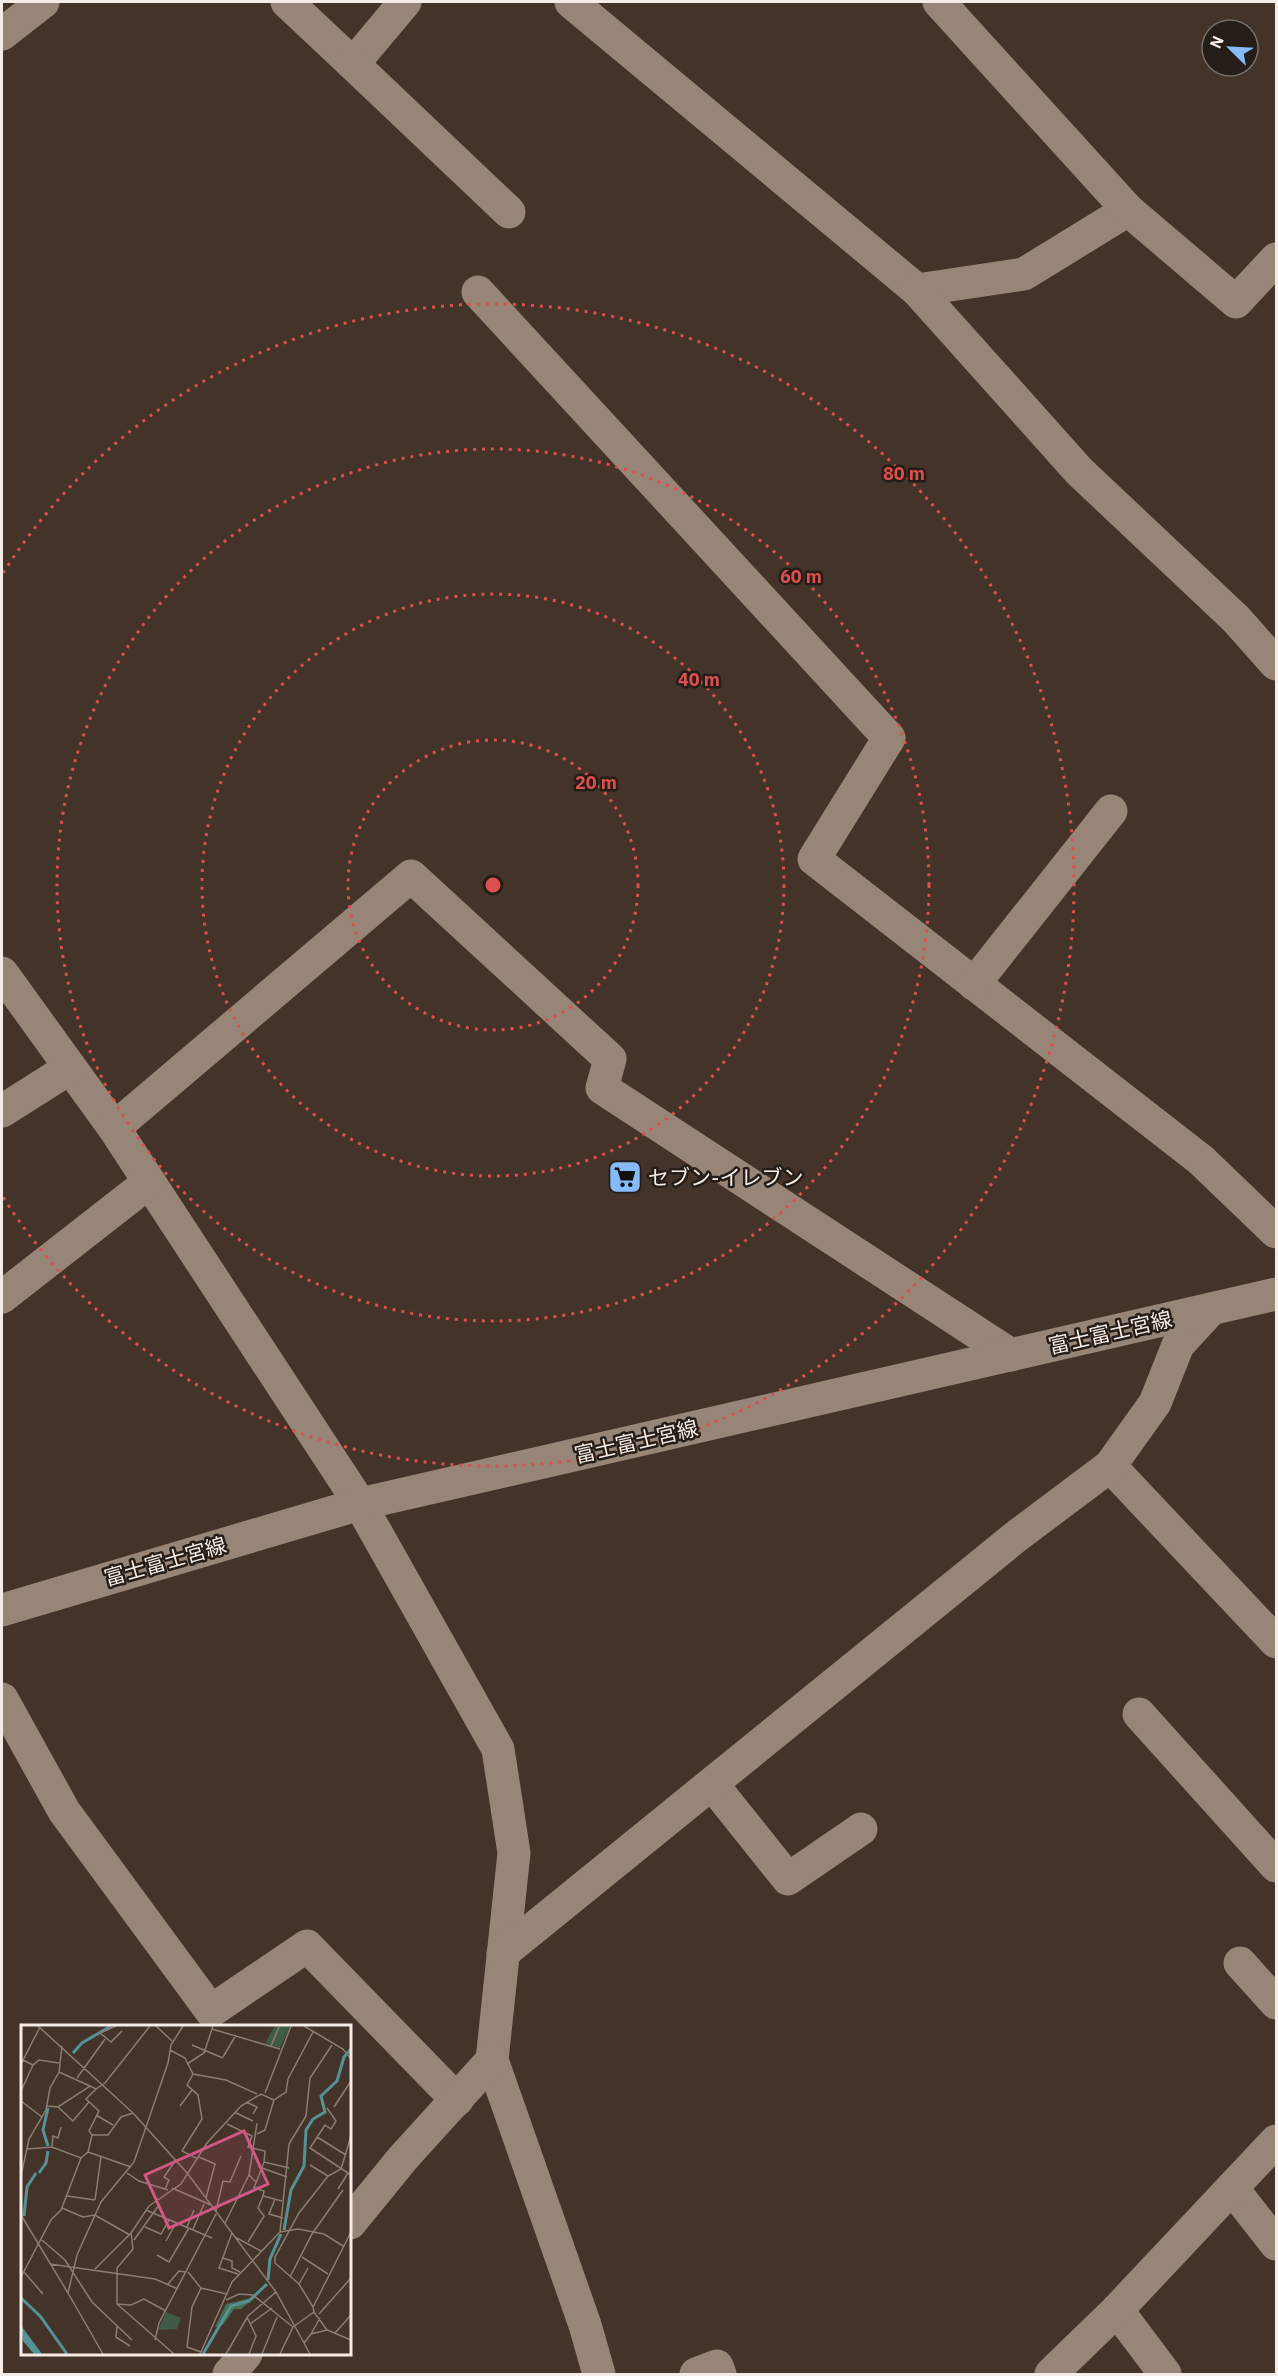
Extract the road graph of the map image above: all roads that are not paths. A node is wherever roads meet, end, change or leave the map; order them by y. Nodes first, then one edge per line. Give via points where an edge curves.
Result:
1 (43, 2) edge
2 (286, 2) edge
3 (405, 2) edge
4 (571, 2) edge
5 (939, 2) edge
6 (2, 34) edge
7 (353, 64) junction
8 (1128, 210) junction
9 (509, 212) dead end
10 (1276, 259) edge
11 (916, 290) junction
12 (478, 292) dead end
13 (1276, 664) edge
14 (1112, 811) dead end
15 (2, 975) edge
16 (974, 984) junction
17 (70, 1068) junction
18 (2, 1111) edge
19 (114, 1128) junction
20 (148, 1183) junction
21 (1276, 1232) edge
22 (1276, 1294) edge
23 (2, 1297) edge
24 (1211, 1309) junction
25 (1011, 1355) junction
26 (1110, 1466) junction
27 (360, 1504) junction
28 (2, 1610) edge
29 (1276, 1642) edge
30 (2, 1699) edge
31 (1139, 1714) dead end
32 (712, 1784) junction
33 (861, 1829) dead end
34 (1276, 1866) edge
35 (503, 1953) junction
36 (1240, 1964) dead end
37 (1276, 2003) edge
38 (492, 2060) junction
39 (456, 2100) junction
40 (1276, 2141) edge
41 (1232, 2188) junction
42 (351, 2222) edge
43 (1276, 2244) edge
44 (1117, 2310) junction
45 (245, 2355) edge
46 (229, 2374) edge
47 (599, 2374) edge
48 (696, 2374) edge
49 (720, 2374) edge
50 (1051, 2374) edge
51 (1165, 2374) edge

1 - 6 street
2 - 7 street
3 - 7 street
4 - 11 street
5 - 8 street
7 - 9 street
8 - 10 street via 1236,302
8 - 11 street via 1024,274
11 - 13 street via 1079,471 1236,619
12 - 16 street via 889,738 814,859
14 - 16 street
15 - 17 street
16 - 21 street via 1201,1160
17 - 18 street
17 - 19 street
19 - 20 street
19 - 25 street via 411,876 610,1059 602,1088
20 - 23 street
20 - 27 street
22 - 24 street, 富士富士宮線
24 - 25 street, 富士富士宮線
24 - 26 street via 1178,1345 1155,1403
25 - 27 street, 富士富士宮線
26 - 29 street
26 - 32 street
27 - 28 street, 富士富士宮線
27 - 35 street via 498,1749 514,1853
30 - 39 street via 64,1811 211,2012 307,1946
31 - 34 street
32 - 33 street via 788,1879
32 - 35 street
35 - 38 street
36 - 37 street
38 - 39 street
38 - 47 street
39 - 42 street
40 - 41 street
41 - 43 street
41 - 44 street
44 - 50 street
44 - 51 street
45 - 46 street
48 - 49 street via 717,2366

